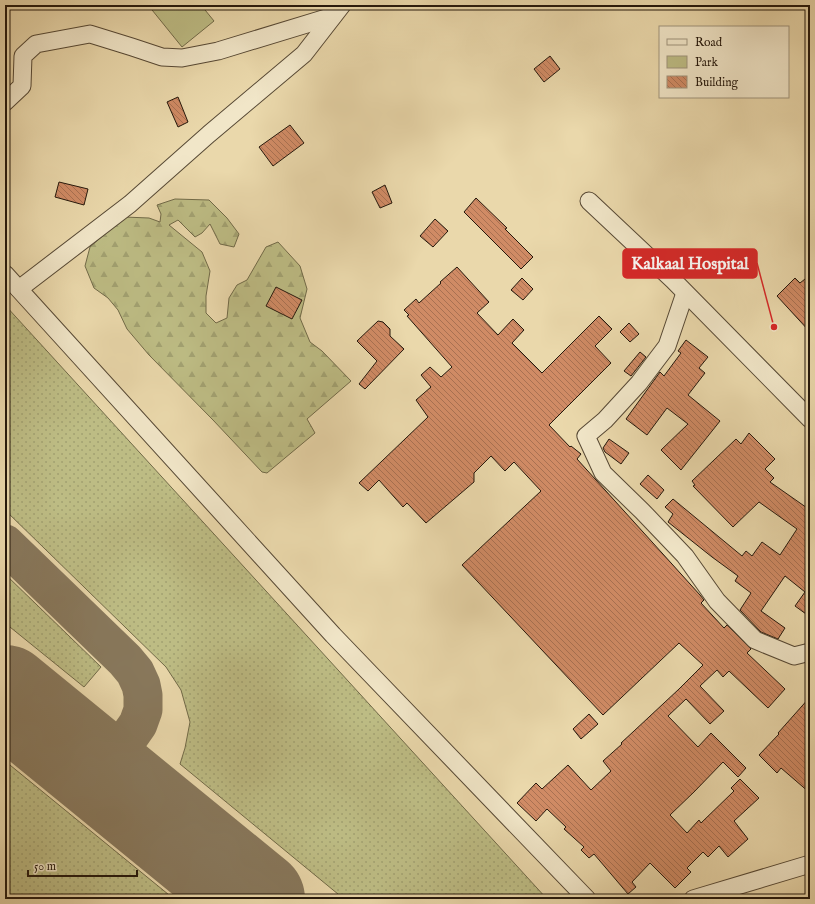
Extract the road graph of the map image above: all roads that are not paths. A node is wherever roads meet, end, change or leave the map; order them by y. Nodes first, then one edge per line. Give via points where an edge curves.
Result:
1 (338, 10) edge
2 (5, 102) edge
3 (589, 201) dead end
4 (5, 274) edge
5 (19, 289) junction
6 (685, 293) junction
7 (810, 419) edge
8 (810, 652) edge
9 (810, 864) edge
10 (587, 899) edge
11 (693, 899) edge

1 - 2 street via 218,51 182,58 162,58 90,34 36,44 23,56 22,86
1 - 5 street via 304,54 130,204
3 - 6 street
4 - 5 street
5 - 10 street via 333,635
6 - 7 street
6 - 8 street via 666,346 639,383 605,420 586,436 603,473 685,556 717,601 755,640 794,656
9 - 11 street

